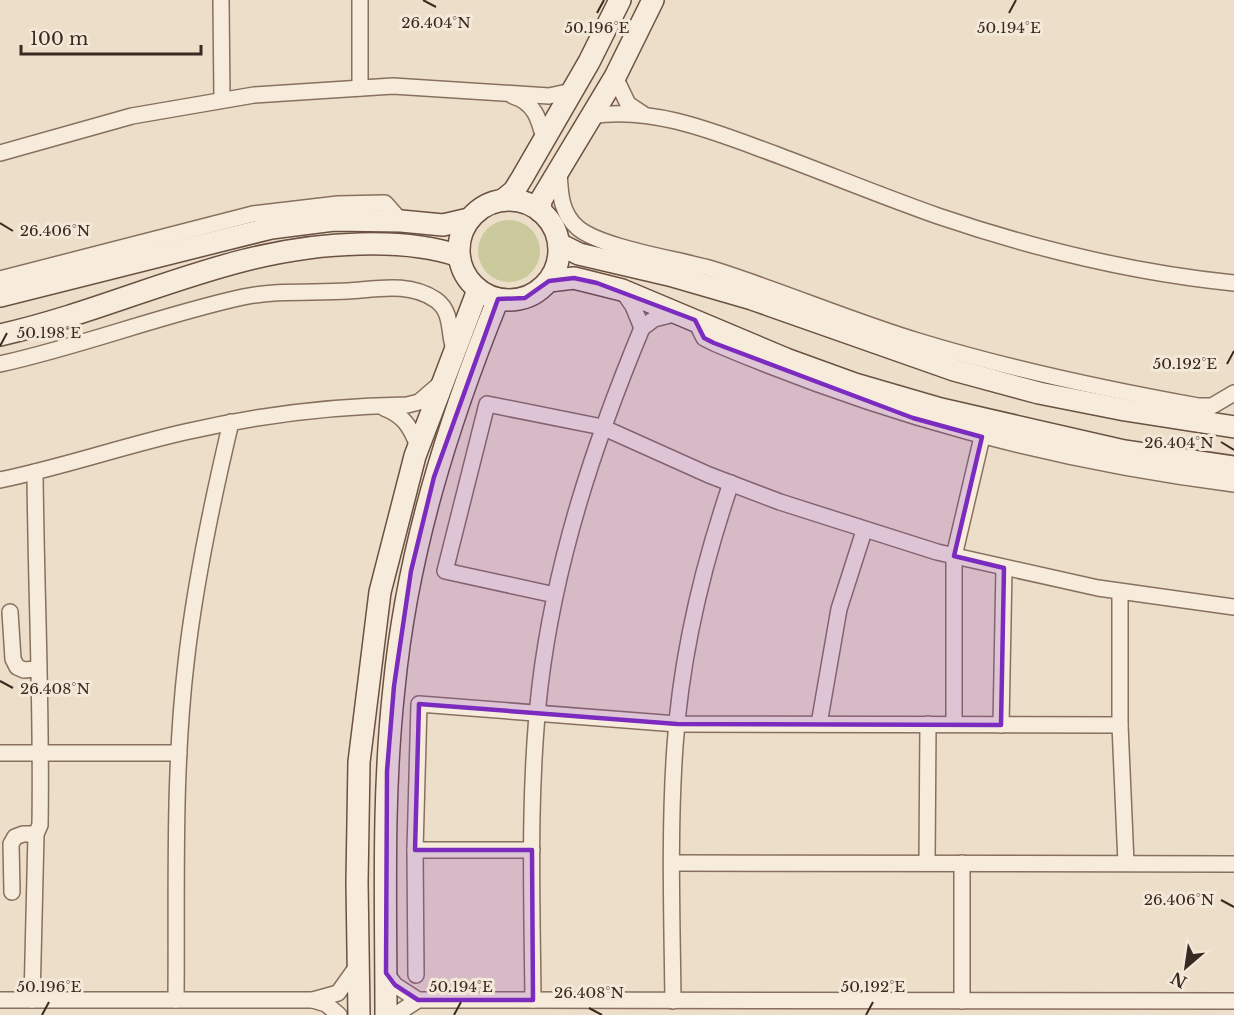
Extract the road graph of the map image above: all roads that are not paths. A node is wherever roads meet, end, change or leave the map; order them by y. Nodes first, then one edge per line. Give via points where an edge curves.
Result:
1 (221, 0) edge
2 (360, 0) edge
3 (620, 0) edge
4 (653, 0) edge
5 (615, 77) junction
6 (360, 88) junction
7 (572, 91) junction
8 (502, 92) junction
9 (536, 95) junction
10 (222, 99) junction
11 (536, 111) junction
12 (645, 115) junction
13 (591, 116) junction
14 (544, 139) junction
15 (0, 153) edge
16 (560, 169) junction
17 (503, 200) junction
18 (540, 211) junction
19 (469, 219) junction
20 (401, 221) junction
21 (559, 244) junction
22 (459, 256) junction
23 (0, 279) edge
24 (549, 281) junction
25 (1234, 283) edge
26 (478, 290) junction
27 (622, 290) junction
28 (0, 296) edge
29 (498, 299) junction
30 (688, 316) junction
31 (642, 328) junction
32 (0, 335) edge
33 (454, 350) junction
34 (0, 364) edge
35 (441, 383) junction
36 (1234, 393) edge
37 (379, 405) junction
38 (231, 422) junction
39 (1229, 422) edge
40 (602, 427) junction
41 (982, 437) junction
42 (418, 446) junction
43 (1234, 467) edge
44 (35, 472) junction
45 (0, 480) edge
46 (731, 483) junction
47 (1234, 484) edge
48 (864, 531) junction
49 (954, 556) junction
50 (1004, 568) junction
51 (1120, 592) junction
52 (555, 595) junction
53 (1234, 607) edge
54 (5, 612) edge
55 (36, 612) junction
56 (37, 669) junction
57 (538, 713) junction
58 (677, 724) junction
59 (819, 724) junction
60 (928, 724) junction
61 (954, 724) junction
62 (1001, 724) junction
63 (1120, 725) junction
64 (0, 753) edge
65 (41, 753) junction
66 (179, 753) junction
67 (36, 834) junction
68 (415, 850) junction
69 (532, 850) junction
70 (672, 863) junction
71 (927, 863) junction
72 (962, 863) junction
73 (1126, 863) junction
74 (1234, 864) edge
75 (6, 892) edge
76 (33, 892) junction
77 (358, 965) junction
78 (386, 973) junction
79 (416, 975) dead end
80 (0, 1000) edge
81 (33, 1000) junction
82 (176, 1000) junction
83 (313, 1000) junction
84 (418, 1000) junction
85 (533, 1000) junction
86 (673, 1001) junction
87 (962, 1001) junction
88 (1234, 1001) edge
89 (1200, 1008) edge
90 (339, 1015) edge
91 (359, 1015) edge
92 (386, 1015) edge
93 (395, 1015) edge

1 - 10 street
2 - 6 street
3 - 7 main road
4 - 5 main road
5 - 12 street via 628,104
5 - 13 main road
6 - 8 street
6 - 10 street
7 - 9 street
7 - 14 main road
8 - 9 street
8 - 11 street via 519,97
9 - 11 street
10 - 15 street via 132,116
11 - 14 street
12 - 13 street via 612,112
12 - 25 street via 741,142 881,195 1011,238 1111,263
13 - 16 main road
14 - 17 main road via 514,191
16 - 18 main road via 541,200
16 - 36 street via 561,203 568,217 598,240 706,267 917,341 1031,374 1198,406 1212,405
17 - 18 main road via 522,202
17 - 19 main road via 484,206
18 - 21 main road via 553,226
19 - 20 main road via 443,225
19 - 22 main road via 460,237
20 - 23 street via 385,203 253,214
20 - 28 main road via 334,220 238,234
21 - 24 main road via 558,264
21 - 39 main road via 579,254 752,299 954,370 1039,393
22 - 26 main road via 465,275
22 - 32 main road via 436,248 373,243 274,252 212,267 86,312
24 - 27 main road via 574,278
24 - 29 main road via 525,298
26 - 29 main road
26 - 33 main road
27 - 30 main road
27 - 31 street
29 - 78 main road via 461,390 411,571 394,686 387,771
30 - 31 street via 654,319
30 - 41 street via 704,338 766,365 862,401
30 - 43 main road via 815,370 941,408 1124,451
31 - 40 street
33 - 34 street via 451,323 439,301 413,288 246,297
33 - 35 main road
35 - 37 street via 419,402
35 - 42 main road
37 - 38 street
37 - 42 street via 400,414
38 - 44 street
38 - 66 street via 209,517 193,615
40 - 46 street
40 - 52 street via 567,540
40 - 52 street via 487,404 445,571
41 - 47 street via 1140,471
41 - 49 street
42 - 77 main road via 380,592 362,718 357,819
44 - 45 street
44 - 55 street
46 - 48 street
46 - 58 street via 703,574 687,648
48 - 49 street
48 - 59 street via 839,609
49 - 50 street
49 - 61 street
50 - 51 street
50 - 62 street
51 - 53 street
51 - 63 street
52 - 57 street
54 - 55 street
54 - 56 street via 17,667
55 - 56 street
56 - 65 street
57 - 58 street
57 - 68 street via 419,704
57 - 69 street
58 - 59 street
58 - 70 street
59 - 60 street
60 - 61 street
60 - 71 street
61 - 62 street
62 - 63 street
63 - 73 street
64 - 65 street
65 - 66 street
65 - 67 street via 40,825
66 - 82 street
67 - 75 street via 15,837 11,844
67 - 76 street
68 - 69 street
68 - 79 street
69 - 85 street
70 - 71 street
70 - 86 street
71 - 72 street
72 - 73 street
72 - 87 street
73 - 74 street
75 - 76 street
76 - 81 street
77 - 83 street via 338,993
77 - 91 main road
78 - 84 street via 395,985
78 - 92 main road
80 - 81 street
81 - 82 street
82 - 83 street
83 - 90 street via 326,1004
84 - 85 street
84 - 93 street
85 - 86 street
86 - 87 street
87 - 89 street
88 - 89 street

